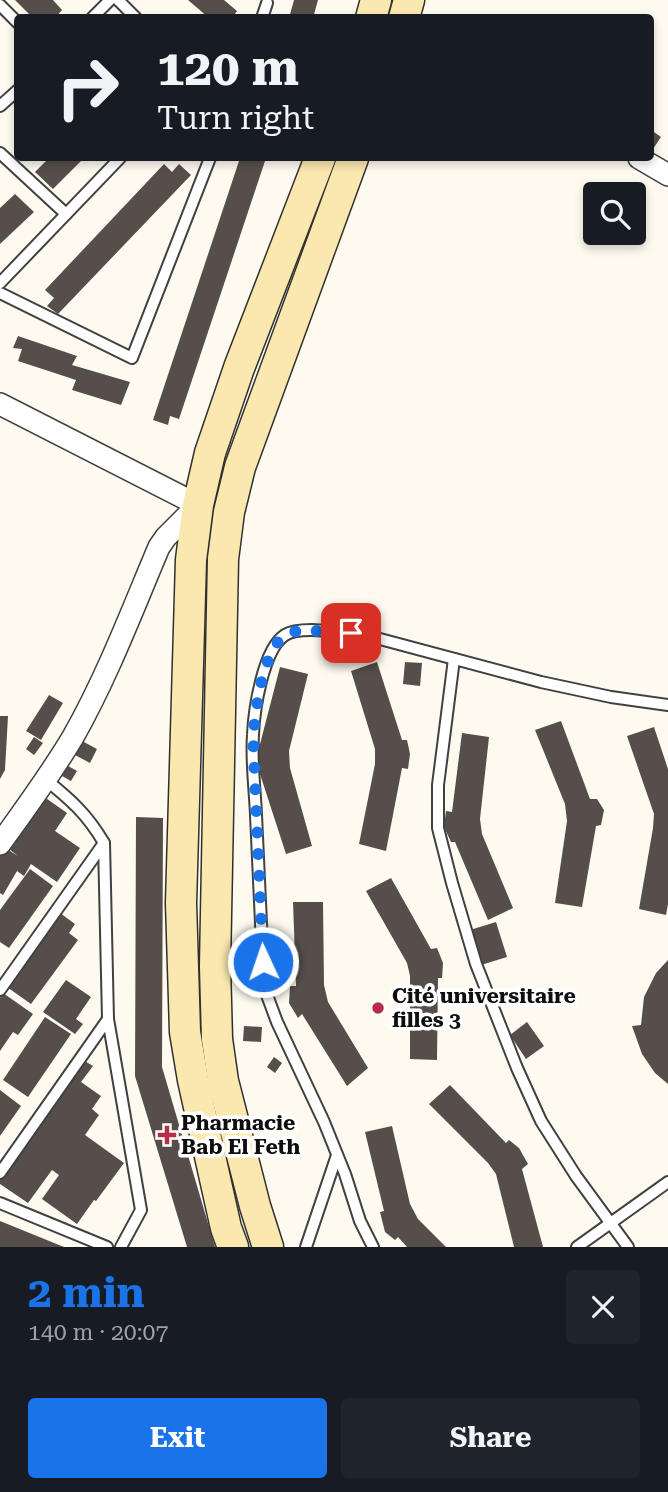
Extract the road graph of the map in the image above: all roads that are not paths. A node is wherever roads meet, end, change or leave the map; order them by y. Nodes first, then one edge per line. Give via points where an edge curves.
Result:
1 (110, 0) edge
2 (118, 0) edge
3 (267, 3) dead end
4 (0, 5) edge
5 (96, 14) edge
6 (132, 14) edge
7 (263, 14) edge
8 (14, 19) edge
9 (14, 94) edge
10 (0, 106) edge
11 (0, 153) edge
12 (117, 161) edge
13 (209, 161) edge
14 (319, 161) edge
15 (352, 161) edge
16 (644, 161) edge
17 (668, 176) edge
18 (66, 214) junction
19 (0, 283) edge
20 (0, 293) edge
21 (0, 404) edge
22 (198, 505) junction
23 (454, 659) junction
24 (668, 705) edge
25 (45, 779) junction
26 (104, 843) junction
27 (0, 844) edge
28 (0, 990) edge
29 (108, 1019) junction
30 (337, 1154) junction
31 (0, 1173) edge
32 (668, 1182) edge
33 (0, 1203) edge
34 (610, 1223) junction
35 (107, 1247) edge
36 (121, 1247) edge
37 (233, 1247) edge
38 (268, 1247) edge
39 (306, 1247) edge
40 (373, 1247) edge
41 (577, 1247) edge
42 (628, 1247) edge

1 - 5 lane
2 - 6 lane
3 - 7 lane
4 - 8 lane
9 - 10 lane
11 - 18 lane
12 - 18 lane
13 - 20 lane via 132,358
14 - 22 main road via 209,453
15 - 38 main road via 240,467 223,559 217,1039 223,1081
16 - 17 street
18 - 19 lane
21 - 22 street
22 - 25 street via 159,547 96,694
22 - 37 main road via 191,560 181,903 185,1032
23 - 24 lane via 599,695
23 - 30 lane via 365,635 301,630 286,634 276,644 259,690 253,736 264,987
23 - 34 lane via 438,785 438,828 452,883 476,964 541,1121
25 - 26 lane via 80,808
25 - 27 street
26 - 28 lane
26 - 29 lane
29 - 31 lane
29 - 36 lane via 141,1210
30 - 39 lane
30 - 40 lane
32 - 34 lane
33 - 35 lane
34 - 41 lane
34 - 42 lane

